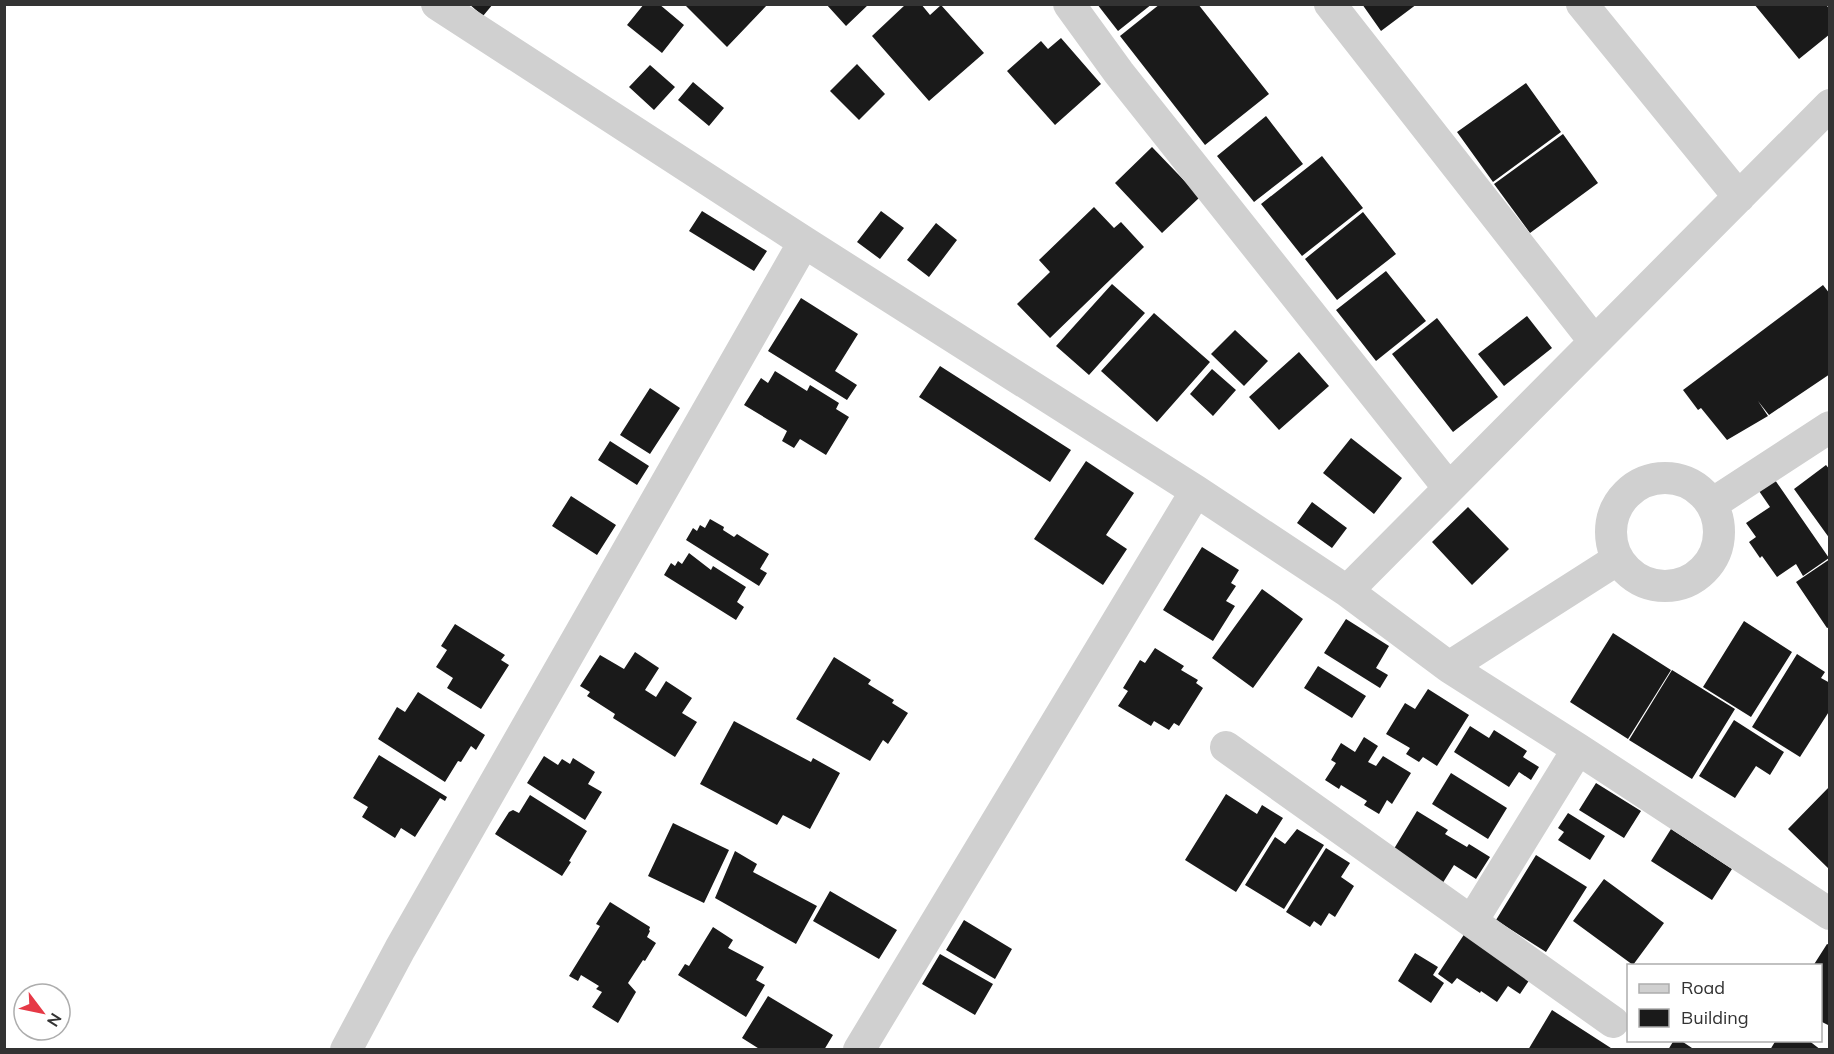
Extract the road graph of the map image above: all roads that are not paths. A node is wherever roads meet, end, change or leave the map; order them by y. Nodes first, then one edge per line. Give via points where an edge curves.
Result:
1 (437, 4) edge
2 (1068, 4) edge
3 (1330, 4) edge
4 (1582, 4) edge
5 (1830, 105) edge
6 (1738, 196) junction
7 (804, 242) junction
8 (1594, 341) junction
9 (1830, 427) edge
10 (1448, 488) junction
11 (1196, 491) junction
12 (1712, 504) junction
13 (1618, 559) junction
14 (1347, 591) junction
15 (1449, 667) junction
16 (1226, 747) dead end
17 (1578, 749) junction
18 (1830, 914) edge
19 (1472, 921) junction
20 (1613, 1022) dead end
21 (346, 1050) edge
22 (859, 1050) edge

1 - 7 street
2 - 10 street
3 - 8 street
4 - 6 street
5 - 6 street
6 - 8 street
7 - 11 street
7 - 21 street
8 - 10 street
9 - 12 street
10 - 14 street
11 - 14 street
11 - 22 street
12 - 13 street via 1697,488 1676,478 1645,481 1621,500 1614,514 1612,545
12 - 13 street via 1720,535 1710,564 1699,575 1678,585 1655,585 1640,580
13 - 15 street
14 - 15 street
15 - 17 street
16 - 19 street
17 - 18 street
17 - 19 street
19 - 20 street

